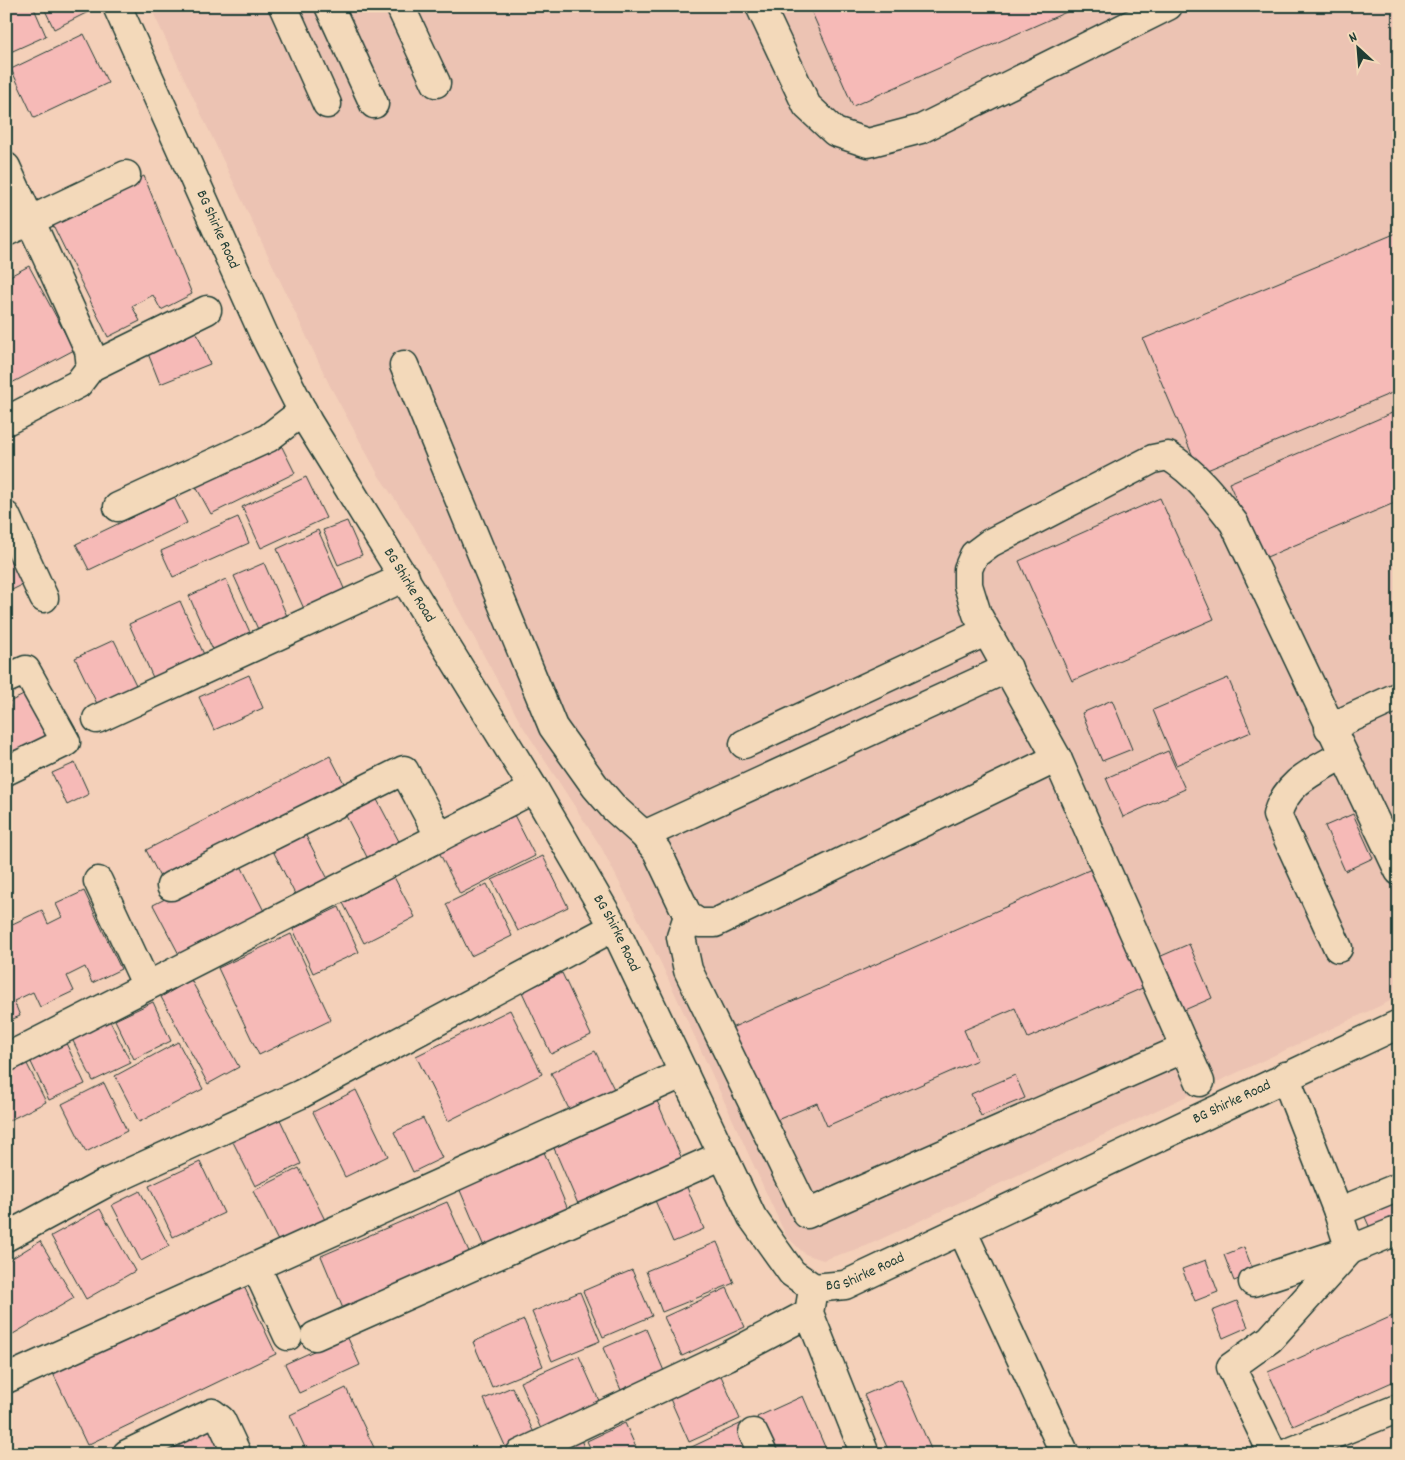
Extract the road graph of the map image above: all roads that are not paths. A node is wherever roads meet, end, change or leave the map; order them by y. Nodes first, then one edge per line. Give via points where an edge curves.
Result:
1 (117, 6) edge
2 (283, 6) edge
3 (329, 6) edge
4 (400, 6) edge
5 (760, 6) edge
6 (1168, 6) edge
7 (436, 83) dead end
8 (327, 104) dead end
9 (374, 104) dead end
10 (6, 167) edge
11 (126, 175) dead end
12 (30, 220) junction
13 (6, 232) edge
14 (207, 310) dead end
15 (404, 366) dead end
16 (91, 367) junction
17 (303, 412) junction
18 (6, 421) edge
19 (118, 507) dead end
20 (6, 516) edge
21 (405, 577) junction
22 (44, 598) dead end
23 (985, 632) junction
24 (1008, 668) junction
25 (6, 679) edge
26 (1399, 696) edge
27 (97, 719) dead end
28 (1329, 728) junction
29 (744, 744) dead end
30 (1342, 754) junction
31 (1057, 758) junction
32 (6, 771) edge
33 (534, 789) junction
34 (644, 835) junction
35 (440, 837) junction
36 (1399, 871) edge
37 (98, 881) dead end
38 (171, 886) dead end
39 (688, 916) junction
40 (614, 927) junction
41 (1338, 948) dead end
42 (147, 986) junction
43 (1399, 1024) edge
44 (1185, 1048) junction
45 (6, 1058) edge
46 (684, 1073) junction
47 (1285, 1076) junction
48 (1200, 1082) dead end
49 (723, 1155) junction
50 (1399, 1187) edge
51 (1338, 1212) junction
52 (962, 1230) junction
53 (1399, 1230) edge
54 (6, 1237) edge
55 (1350, 1250) junction
56 (256, 1267) junction
57 (1253, 1282) dead end
58 (811, 1301) junction
59 (288, 1336) dead end
60 (316, 1336) dead end
61 (6, 1379) edge
62 (1399, 1408) edge
63 (127, 1454) edge
64 (237, 1454) edge
65 (520, 1454) edge
66 (865, 1454) edge
67 (1065, 1454) edge
68 (1273, 1454) edge
69 (1285, 1454) edge

1 - 17 street, BG Shirke Road via 264,335
2 - 8 street
3 - 9 street
4 - 7 street
5 - 6 street via 807,106 834,132 868,143 921,128
10 - 12 street
11 - 12 street
12 - 13 street
12 - 16 street via 89,350
14 - 16 street
15 - 34 street via 553,727 595,786
16 - 18 street via 78,384
17 - 19 street via 268,438
17 - 21 street, BG Shirke Road
20 - 22 street
21 - 27 street
21 - 33 street, BG Shirke Road
23 - 24 street
23 - 28 street via 968,585 968,569 974,555 990,543 1153,459 1168,456 1205,486 1234,523
23 - 29 street
24 - 31 street
24 - 34 street
25 - 32 street via 26,670 66,742
26 - 28 street
28 - 30 street
30 - 36 street
30 - 41 street via 1296,783 1282,799 1277,815
31 - 39 street via 715,923 699,923
31 - 44 street
33 - 35 street
33 - 40 street, BG Shirke Road
34 - 39 street via 657,851
35 - 38 street via 404,770
35 - 42 street
37 - 42 street
39 - 44 street via 681,936 688,970 807,1214
40 - 46 street, BG Shirke Road
40 - 54 street via 301,1094 104,1184
42 - 45 street
43 - 47 street, BG Shirke Road
44 - 48 street
46 - 49 street, BG Shirke Road
46 - 56 street
47 - 51 street
47 - 52 street, BG Shirke Road
49 - 58 street, BG Shirke Road via 752,1217
49 - 60 street
50 - 51 street
51 - 55 street
52 - 58 street, BG Shirke Road
52 - 67 street
53 - 55 street
55 - 57 street
55 - 68 street via 1270,1339 1231,1367
56 - 59 street
56 - 61 street
58 - 65 street via 728,1356
58 - 66 street
62 - 69 street
63 - 64 street via 212,1413 221,1420

